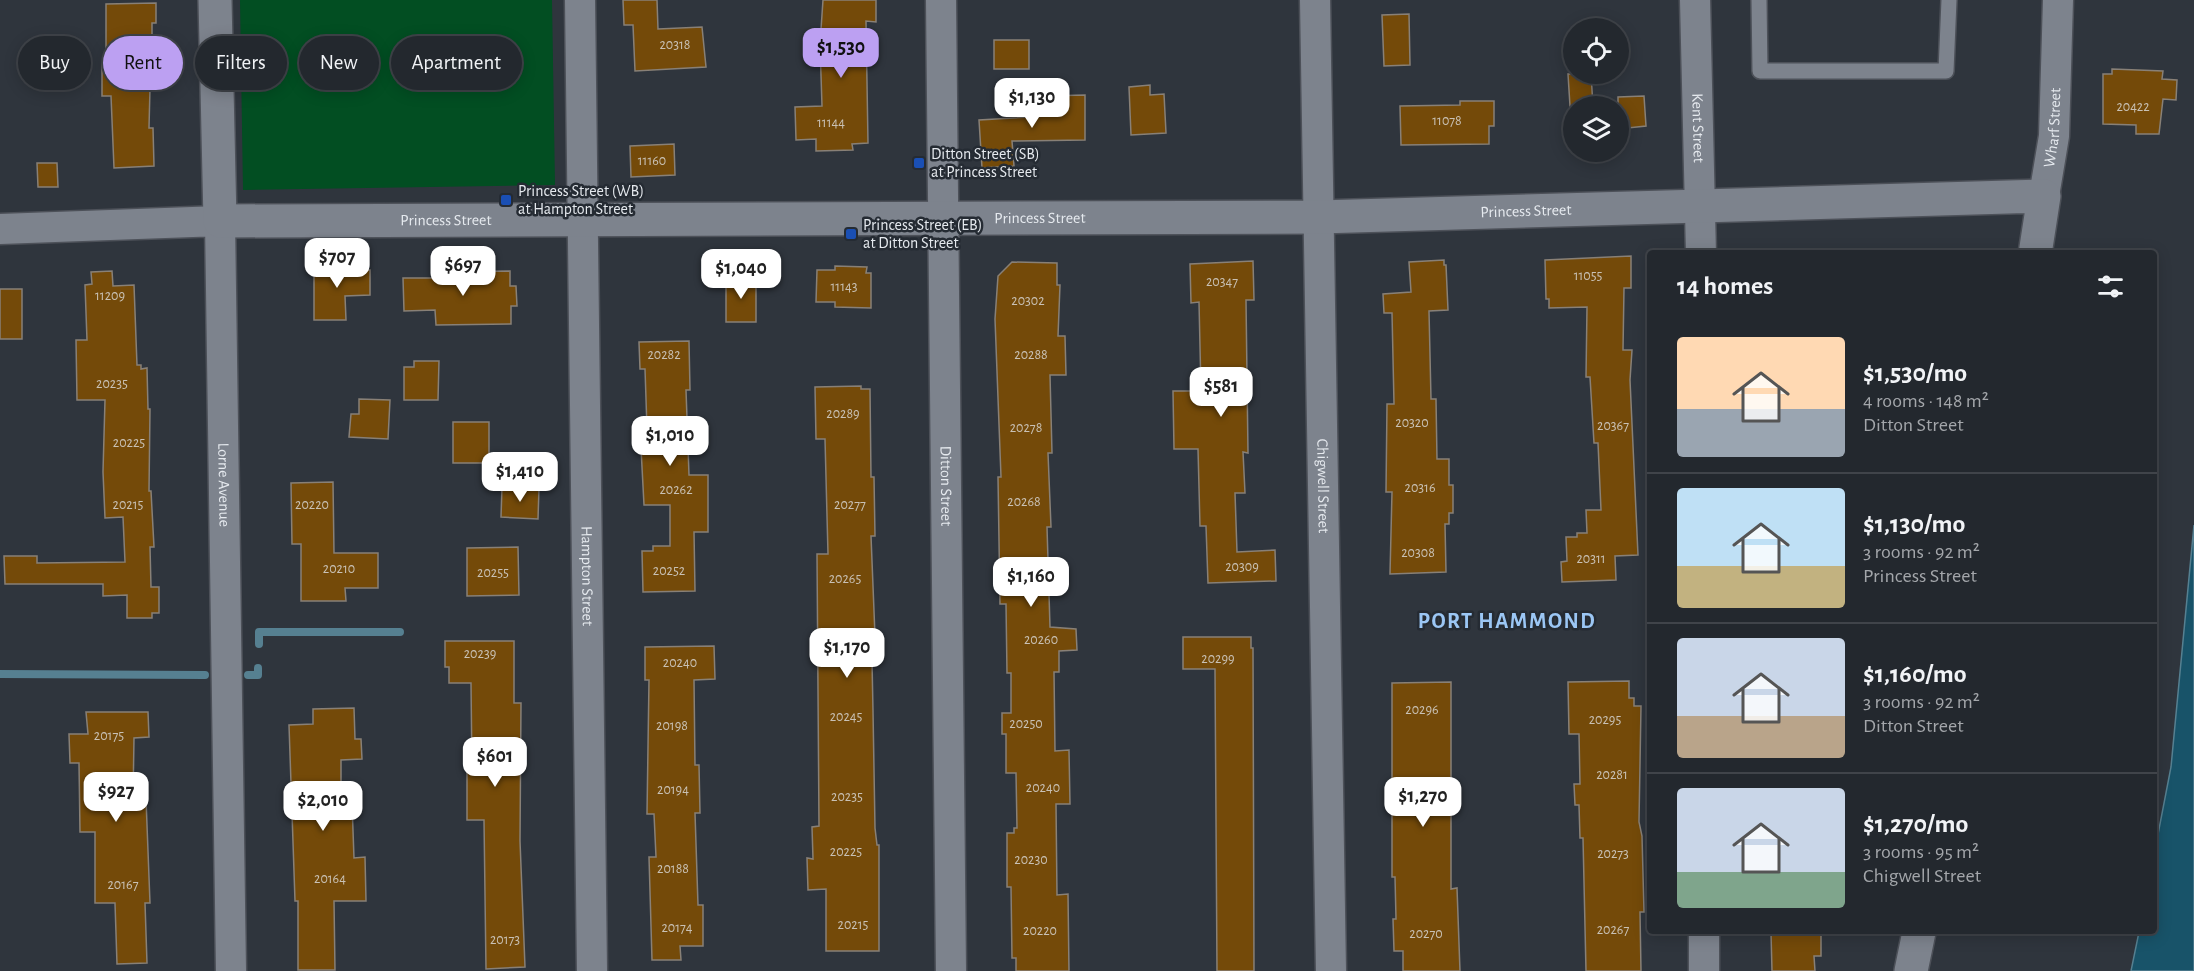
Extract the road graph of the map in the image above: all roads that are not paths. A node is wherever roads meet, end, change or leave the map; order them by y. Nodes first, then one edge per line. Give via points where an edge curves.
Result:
1 (215, 0) edge
2 (580, 0) edge
3 (942, 0) edge
4 (1315, 0) edge
5 (1695, 0) edge
6 (1759, 0) edge
7 (1949, 0) edge
8 (2058, 0) edge
9 (2044, 196) junction
10 (1700, 207) junction
11 (942, 217) junction
12 (1319, 217) junction
13 (582, 219) junction
14 (220, 221) junction
15 (0, 229) edge
16 (1701, 250) edge
17 (2036, 250) edge
18 (1704, 934) edge
19 (1919, 934) edge
20 (231, 971) edge
21 (592, 971) edge
22 (951, 971) edge
23 (1331, 971) edge
24 (1704, 971) edge
25 (1911, 971) edge

1 - 14 street, Lorne Avenue
2 - 13 street, Hampton Street
3 - 11 street, Ditton Street
4 - 12 street, Chigwell Street
5 - 10 street, Kent Street
6 - 7 lane via 1760,71 1946,70
8 - 9 street, Wharf Street via 2054,136
9 - 10 street, Princess Street
9 - 17 street, Wharf Street
10 - 12 street, Princess Street
10 - 16 street, Kent Street
11 - 12 street, Princess Street
11 - 13 street, Princess Street
11 - 22 street, Ditton Street
12 - 23 street, Chigwell Street
13 - 14 street, Princess Street
13 - 21 street, Hampton Street
14 - 15 street, Princess Street
14 - 20 street, Lorne Avenue
18 - 24 street
19 - 25 street

